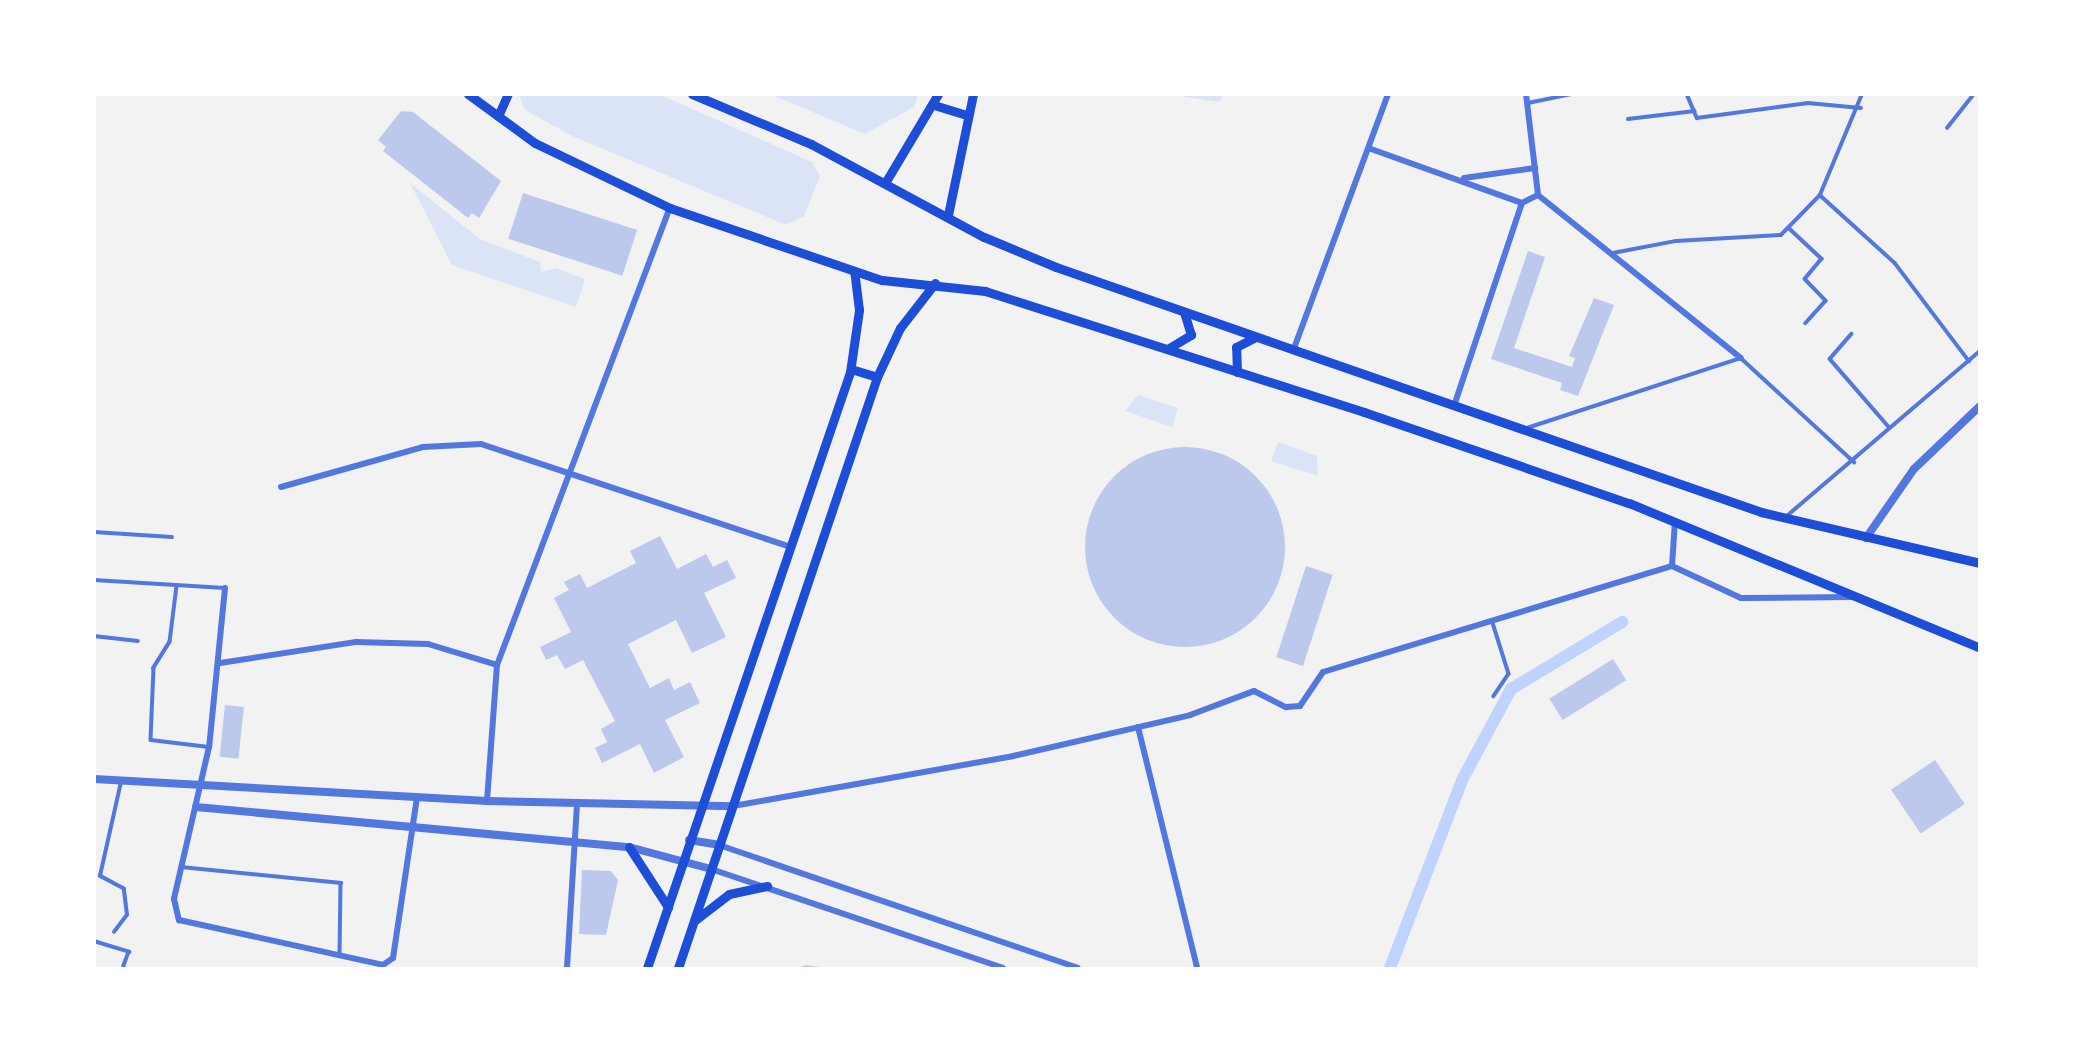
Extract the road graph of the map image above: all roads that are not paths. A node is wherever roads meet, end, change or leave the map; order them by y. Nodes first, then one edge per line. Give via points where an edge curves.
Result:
1 (468, 94) edge
2 (508, 94) edge
3 (692, 94) edge
4 (938, 94) edge
5 (973, 94) edge
6 (1388, 94) edge
7 (1526, 94) edge
8 (1572, 94) edge
9 (1687, 94) edge
10 (1863, 94) edge
11 (1974, 94) edge
12 (1528, 103) junction
13 (934, 105) junction
14 (1861, 108) junction
15 (1695, 111) junction
16 (967, 115) junction
17 (498, 116) junction
18 (1628, 119) dead end
19 (1947, 128) dead end
20 (1371, 149) junction
21 (1535, 168) junction
22 (1464, 178) junction
23 (885, 183) junction
24 (1538, 195) junction
25 (1820, 195) junction
26 (1522, 203) junction
27 (670, 208) junction
28 (947, 215) junction
29 (1789, 228) junction
30 (1611, 253) junction
31 (853, 272) junction
32 (935, 283) junction
33 (1183, 311) junction
34 (1807, 323) dead end
35 (1852, 334) dead end
36 (1254, 338) junction
37 (1168, 348) junction
38 (1293, 351) junction
39 (1979, 351) edge
40 (1741, 358) junction
41 (1969, 361) junction
42 (851, 369) junction
43 (1237, 372) junction
44 (877, 377) junction
45 (1454, 406) junction
46 (1979, 406) edge
47 (1889, 428) junction
48 (1521, 430) junction
49 (1854, 462) junction
50 (571, 472) junction
51 (281, 487) dead end
52 (1786, 517) junction
53 (1675, 521) junction
54 (94, 532) edge
55 (172, 537) dead end
56 (1866, 538) junction
57 (790, 547) junction
58 (1979, 563) edge
59 (1672, 566) junction
60 (94, 580) edge
61 (177, 586) junction
62 (225, 588) joint
63 (1857, 597) junction
64 (1493, 623) junction
65 (94, 636) edge
66 (138, 641) dead end
67 (1979, 648) edge
68 (220, 663) junction
69 (497, 665) junction
70 (1494, 696) dead end
71 (1138, 727) junction
72 (209, 747) junction
73 (94, 779) edge
74 (121, 782) junction
75 (202, 786) junction
76 (416, 797) junction
77 (487, 801) junction
78 (577, 804) junction
79 (733, 806) junction
80 (196, 807) junction
81 (699, 807) junction
82 (412, 827) junction
83 (689, 840) junction
84 (575, 841) junction
85 (719, 845) junction
86 (629, 847) junction
87 (684, 862) junction
88 (181, 867) junction
89 (711, 869) junction
90 (767, 886) junction
91 (668, 907) junction
92 (693, 922) junction
93 (114, 932) dead end
94 (94, 941) edge
95 (340, 956) junction
96 (124, 966) dead end
97 (567, 968) edge
98 (647, 968) edge
99 (678, 968) edge
100 (1003, 968) edge
101 (1078, 968) edge
102 (1197, 968) edge

1 - 17 main road
2 - 17 main road
3 - 23 main road
4 - 13 main road
5 - 16 main road
6 - 20 street
7 - 12 street
8 - 12 lane
9 - 15 lane
10 - 14 lane
11 - 19 lane
12 - 21 street
13 - 16 main road
13 - 23 main road
14 - 15 lane via 1808,103 1697,118
14 - 25 lane
15 - 18 lane
16 - 28 main road
17 - 27 main road via 586,171
20 - 22 street
20 - 38 street
21 - 22 street
21 - 24 street
22 - 26 street
23 - 28 main road
24 - 26 street
24 - 30 street
25 - 29 lane
25 - 41 lane via 1895,263
26 - 45 street
27 - 31 main road
27 - 50 street
28 - 33 main road via 1056,267
29 - 30 lane via 1777,236 1676,240
29 - 34 lane via 1822,259 1805,279 1826,300
30 - 40 street
31 - 32 main road
31 - 42 main road via 859,310
32 - 37 main road via 985,290
32 - 44 main road via 900,328
33 - 36 main road
33 - 37 main road via 1191,335 1185,344
35 - 47 lane via 1830,359
36 - 38 main road
36 - 43 main road via 1236,347
37 - 43 main road
38 - 45 main road
39 - 41 lane
40 - 48 lane
40 - 49 lane
41 - 47 lane
42 - 44 main road
42 - 57 main road
43 - 53 main road
44 - 79 main road
45 - 48 main road
46 - 56 street via 1914,469
47 - 49 lane
48 - 52 main road
49 - 52 lane via 1800,500
50 - 51 street via 515,451 469,445 422,447
50 - 57 street
50 - 69 street
52 - 56 main road
53 - 59 street
53 - 63 main road
54 - 55 lane
56 - 58 main road
57 - 81 main road
59 - 63 street via 1741,598
59 - 64 street
60 - 61 lane
61 - 62 lane
61 - 72 lane via 170,642 154,668 151,740
62 - 68 street
63 - 67 main road
64 - 70 lane via 1508,674
64 - 71 street via 1323,673 1300,706 1286,707 1254,691
65 - 66 lane
68 - 69 street via 356,642 429,644
68 - 72 street
69 - 77 street
71 - 79 street via 986,761
71 - 102 street
72 - 75 street
73 - 74 street
74 - 75 street
74 - 93 lane via 100,876 124,889 127,915
75 - 76 street
75 - 80 street
76 - 77 street
76 - 82 street
77 - 78 street
78 - 81 street
78 - 84 street
79 - 81 street
79 - 85 main road
80 - 82 street
80 - 88 street
81 - 83 main road
82 - 84 street
82 - 95 street via 393,958 374,966
83 - 85 street
83 - 87 main road
84 - 86 street
84 - 97 street
85 - 89 main road
85 - 101 street
86 - 87 street
86 - 91 main road
87 - 89 street
87 - 91 main road
88 - 95 street via 174,911 197,928
88 - 95 lane via 341,883
89 - 90 street
89 - 92 main road
90 - 92 main road via 728,895
90 - 100 street
91 - 98 main road
92 - 99 main road
94 - 96 lane via 129,952

